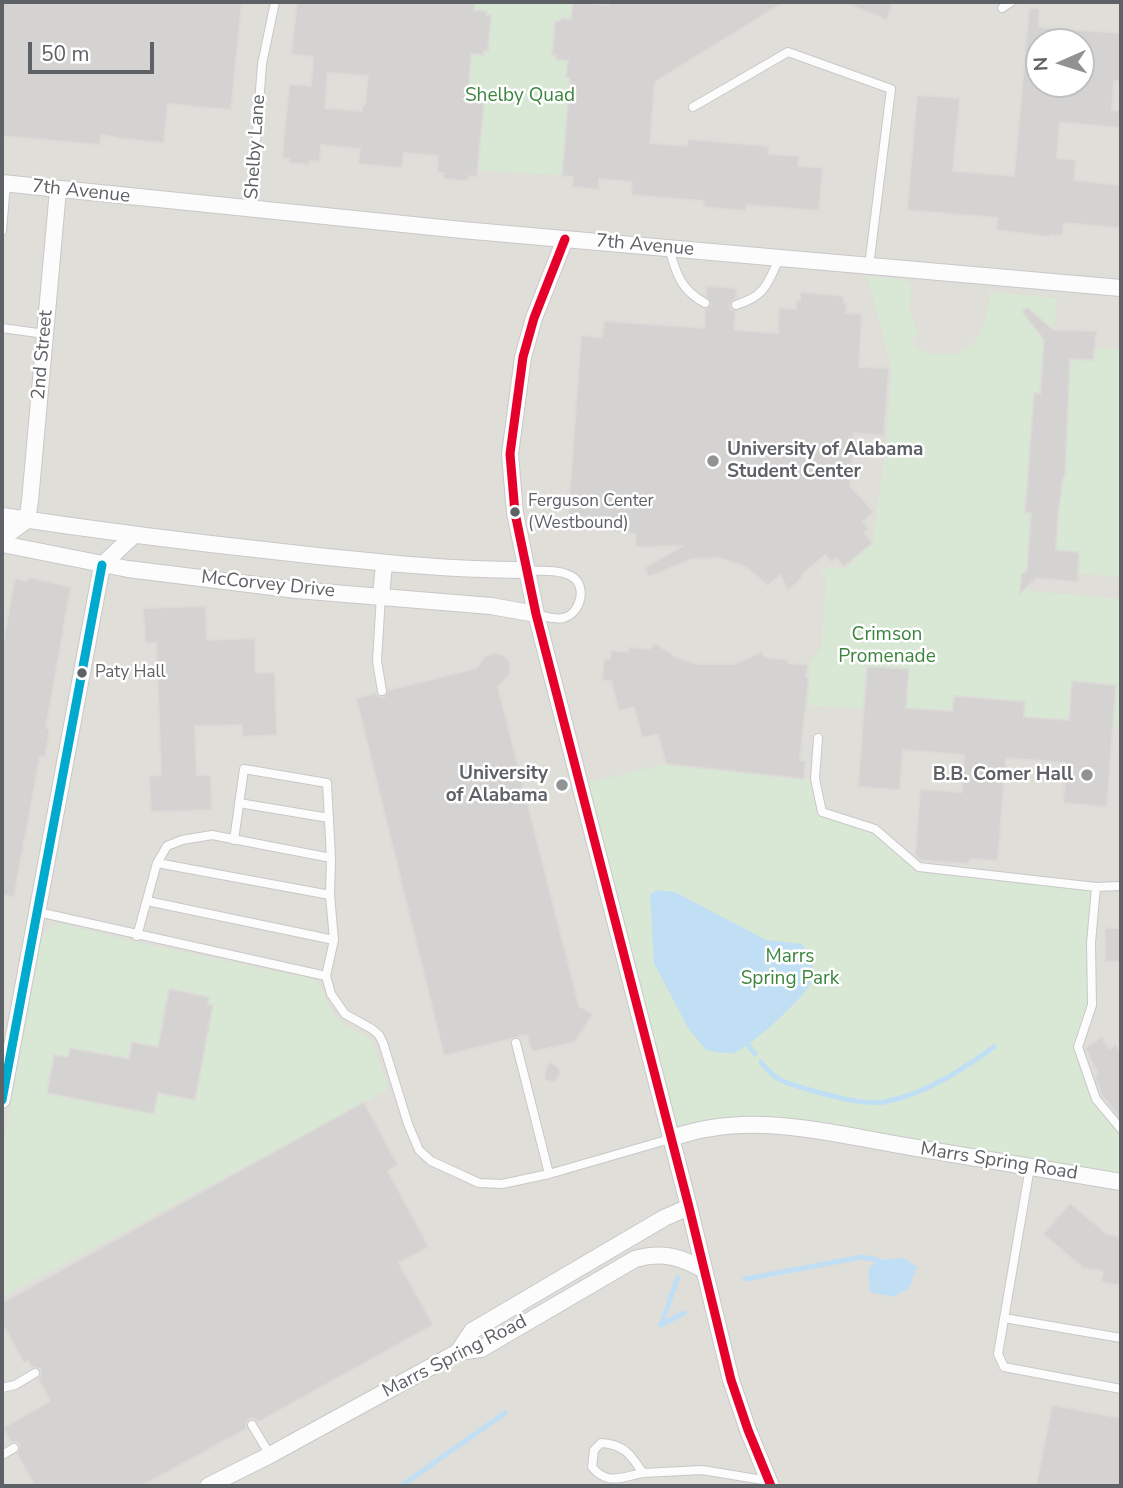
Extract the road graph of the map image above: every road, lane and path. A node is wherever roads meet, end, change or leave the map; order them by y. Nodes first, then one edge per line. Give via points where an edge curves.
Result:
1 (275, 2) edge
2 (1011, 2) edge
3 (1002, 8) dead end
4 (693, 107) dead end
5 (4, 183) edge
6 (58, 190) junction
7 (251, 209) junction
8 (2, 231) edge
9 (565, 239) junction
10 (669, 248) junction
11 (779, 258) junction
12 (869, 265) junction
13 (1121, 288) edge
14 (705, 303) dead end
15 (736, 304) dead end
16 (2, 328) edge
17 (45, 334) junction
18 (2, 516) edge
19 (27, 520) junction
20 (2, 533) edge
21 (133, 536) junction
22 (2, 544) edge
23 (384, 564) junction
24 (102, 565) junction
25 (526, 570) junction
26 (381, 596) junction
27 (536, 614) junction
28 (382, 691) dead end
29 (818, 738) dead end
30 (239, 803) junction
31 (329, 818) junction
32 (234, 840) junction
33 (331, 858) junction
34 (157, 863) junction
35 (1121, 886) edge
36 (1096, 887) junction
37 (330, 895) junction
38 (146, 901) junction
39 (38, 912) junction
40 (137, 936) junction
41 (334, 940) junction
42 (326, 976) junction
43 (516, 1043) dead end
44 (2, 1100) edge
45 (1121, 1129) edge
46 (670, 1139) junction
47 (1030, 1167) junction
48 (548, 1174) junction
49 (1121, 1182) edge
50 (689, 1207) junction
51 (705, 1270) junction
52 (1004, 1318) junction
53 (1121, 1338) edge
54 (458, 1352) junction
55 (35, 1373) dead end
56 (2, 1388) edge
57 (1121, 1389) edge
58 (253, 1425) dead end
59 (14, 1448) dead end
60 (2, 1455) edge
61 (270, 1455) junction
62 (643, 1473) junction
63 (770, 1484) edge
64 (208, 1486) edge

1 - 7 lane, Shelby Lane via 261,64
2 - 3 lane
4 - 12 lane via 788,51 891,89
5 - 6 street, 7th Avenue
5 - 8 lane
6 - 7 street, 7th Avenue
6 - 17 street, 2nd Street
7 - 9 street, 7th Avenue
9 - 10 street, 7th Avenue
9 - 25 street via 523,357 512,431 512,488
10 - 11 street, 7th Avenue
10 - 14 lane via 690,295
11 - 12 street, 7th Avenue
11 - 15 lane via 764,290 753,300
12 - 13 street, 7th Avenue
16 - 17 lane
17 - 19 street, 2nd Street
18 - 19 street, McCorvey Drive
19 - 20 street
19 - 21 street, McCorvey Drive
21 - 23 street, McCorvey Drive
21 - 24 street
22 - 24 street, McCorvey Drive
23 - 25 street, McCorvey Drive
23 - 26 street
24 - 26 street, McCorvey Drive
24 - 39 street
25 - 27 street
25 - 27 lane via 564,573 581,588 579,605 569,616
26 - 27 street, McCorvey Drive
26 - 28 lane via 377,661
27 - 46 street
29 - 36 lane via 815,779 822,812 875,829 919,867
30 - 31 lane
30 - 31 lane via 244,769 327,783
30 - 32 lane
31 - 33 lane
32 - 33 lane
32 - 34 lane via 212,835 182,840 167,846
33 - 37 lane
34 - 37 lane
34 - 38 lane
35 - 36 lane
36 - 45 lane via 1092,1004 1078,1047 1096,1099
37 - 41 lane
38 - 40 lane
38 - 41 lane
39 - 40 lane
39 - 44 street
40 - 42 lane
41 - 42 lane
42 - 48 lane via 338,1006 372,1029 383,1043 408,1124 419,1150 431,1161 479,1183 502,1184
43 - 48 lane
46 - 47 street, Marrs Spring Road via 717,1126 778,1126
46 - 48 lane
46 - 50 street
47 - 49 street, Marrs Spring Road
47 - 52 lane
50 - 51 street
50 - 54 street via 472,1331
51 - 54 street, Marrs Spring Road via 663,1254 635,1259 481,1349
51 - 63 street via 731,1380
52 - 53 lane
52 - 57 lane via 998,1354 1004,1367
54 - 61 street, Marrs Spring Road
55 - 56 lane
58 - 61 lane
59 - 60 lane
61 - 64 street, Marrs Spring Road
62 - 62 lane via 628,1451 616,1444 601,1443 593,1450 592,1466 600,1476 613,1479
62 - 63 lane via 702,1470

